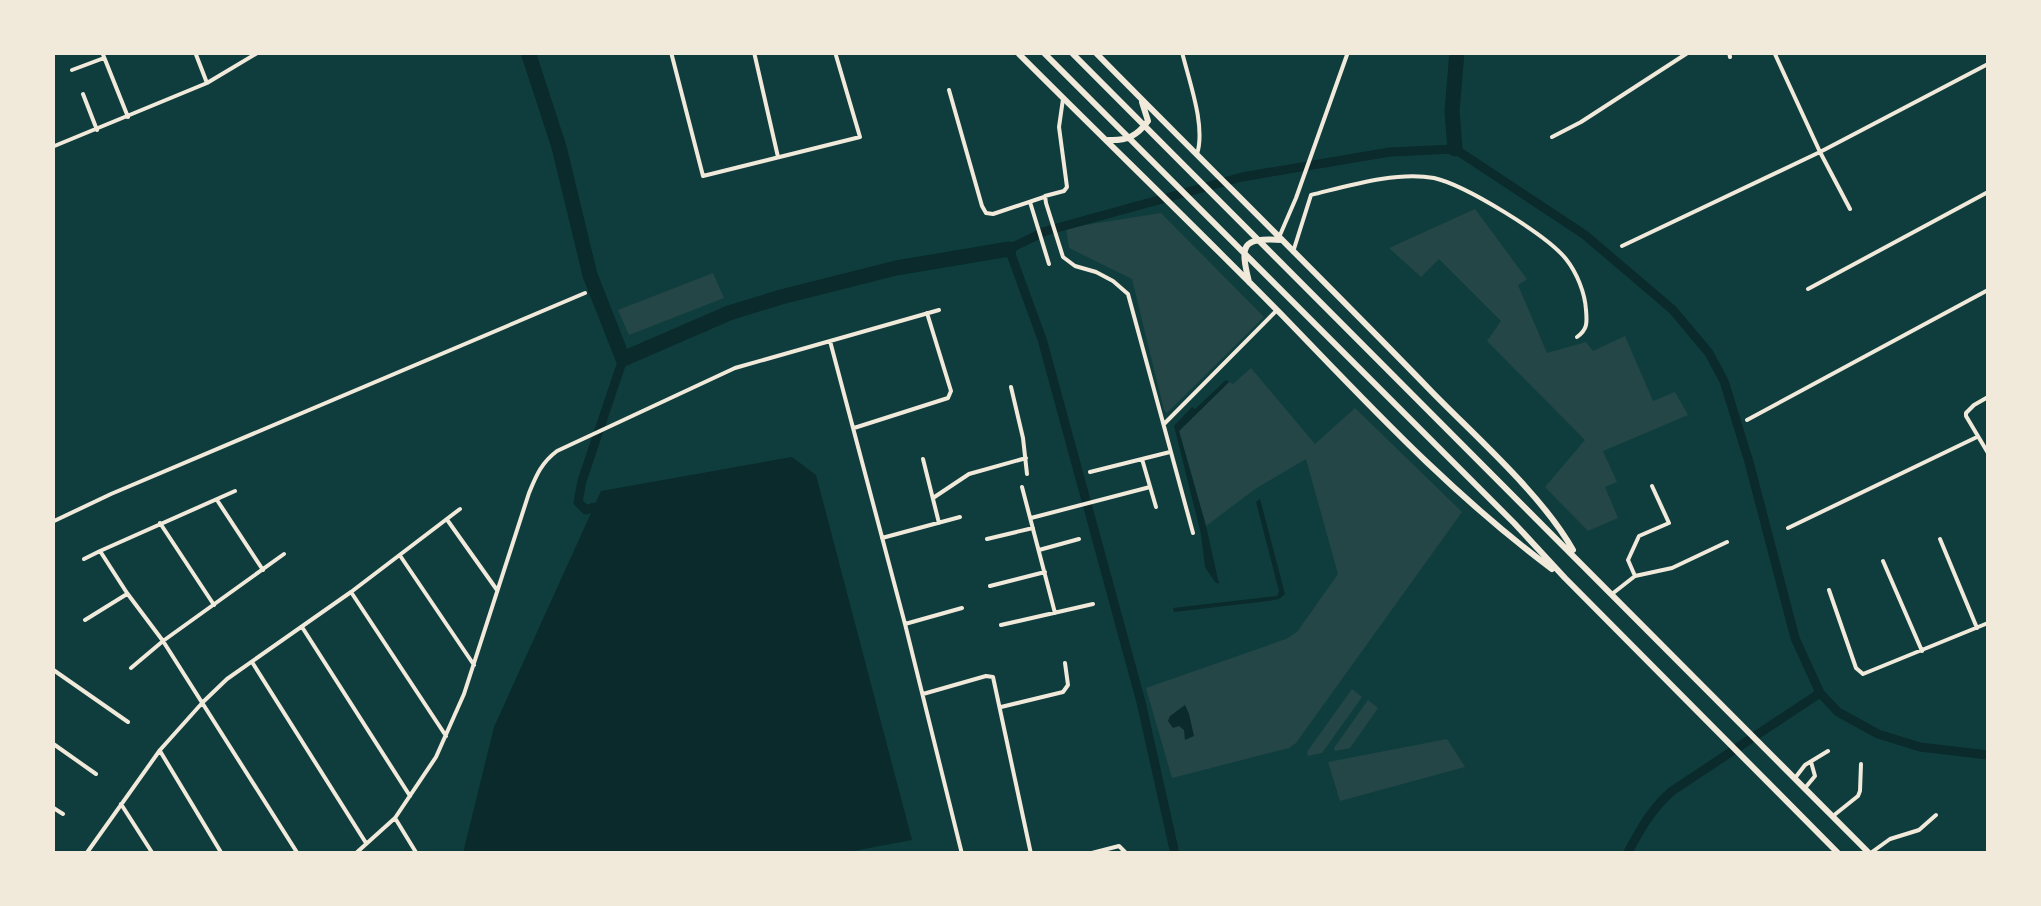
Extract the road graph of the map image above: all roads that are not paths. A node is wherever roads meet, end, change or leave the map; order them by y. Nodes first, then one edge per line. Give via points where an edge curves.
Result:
1 (195, 52) edge
2 (259, 52) edge
3 (671, 52) edge
4 (754, 52) edge
5 (835, 52) edge
6 (1017, 52) edge
7 (1043, 52) edge
8 (1071, 52) edge
9 (1094, 52) edge
10 (1182, 52) edge
11 (1348, 52) edge
12 (1689, 52) edge
13 (1774, 52) edge
14 (103, 55) edge
15 (1988, 64) edge
16 (72, 70) dead end
17 (207, 84) junction
18 (949, 90) dead end
19 (84, 94) dead end
20 (1063, 98) junction
21 (1142, 100) junction
22 (128, 118) junction
23 (97, 130) junction
24 (1552, 136) dead end
25 (1106, 139) junction
26 (52, 147) edge
27 (1820, 152) junction
28 (1198, 155) junction
29 (778, 157) junction
30 (1988, 192) edge
31 (1045, 199) junction
32 (1031, 205) junction
33 (1850, 209) dead end
34 (1281, 239) junction
35 (1622, 246) dead end
36 (1293, 252) junction
37 (1049, 264) dead end
38 (1250, 284) junction
39 (1808, 289) dead end
40 (1988, 290) edge
41 (586, 293) dead end
42 (939, 310) dead end
43 (1277, 310) junction
44 (927, 313) junction
45 (1577, 337) dead end
46 (830, 341) junction
47 (1011, 387) dead end
48 (1988, 397) edge
49 (1748, 420) dead end
50 (1163, 426) junction
51 (854, 428) junction
52 (1978, 437) junction
53 (1170, 452) junction
54 (1988, 452) edge
55 (1026, 458) junction
56 (1142, 459) junction
57 (924, 460) dead end
58 (1090, 472) dead end
59 (1027, 474) dead end
60 (1652, 486) dead end
61 (1022, 487) dead end
62 (1150, 487) junction
63 (235, 492) dead end
64 (933, 498) junction
65 (217, 500) junction
66 (1156, 507) dead end
67 (460, 509) dead end
68 (960, 518) dead end
69 (1031, 518) junction
70 (447, 520) junction
71 (52, 522) edge
72 (160, 523) junction
73 (940, 523) junction
74 (1034, 528) junction
75 (1788, 528) dead end
76 (1193, 533) dead end
77 (882, 538) junction
78 (1940, 538) dead end
79 (987, 539) dead end
80 (1080, 539) dead end
81 (1726, 542) dead end
82 (1039, 550) junction
83 (100, 551) junction
84 (284, 554) dead end
85 (400, 555) junction
86 (84, 558) dead end
87 (1578, 560) junction
88 (1883, 561) dead end
89 (262, 570) junction
90 (1044, 572) junction
91 (1635, 576) junction
92 (1565, 578) junction
93 (990, 586) dead end
94 (498, 590) junction
95 (1829, 590) dead end
96 (351, 592) junction
97 (128, 594) junction
98 (1612, 594) junction
99 (1093, 604) dead end
100 (214, 605) junction
101 (962, 608) dead end
102 (1055, 613) junction
103 (85, 620) dead end
104 (905, 624) junction
105 (1988, 624) edge
106 (1002, 625) dead end
107 (302, 626) junction
108 (1977, 628) junction
109 (164, 641) junction
110 (1922, 652) junction
111 (252, 662) junction
112 (1065, 663) dead end
113 (474, 664) junction
114 (131, 668) dead end
115 (52, 669) edge
116 (923, 694) junction
117 (203, 702) junction
118 (1001, 707) junction
119 (128, 722) dead end
120 (446, 736) junction
121 (52, 743) edge
122 (160, 750) junction
123 (1828, 751) dead end
124 (1811, 762) junction
125 (1861, 764) dead end
126 (96, 774) dead end
127 (1795, 778) junction
128 (1805, 788) junction
129 (410, 796) junction
130 (121, 804) junction
131 (52, 807) edge
132 (63, 814) dead end
133 (1936, 815) dead end
134 (1833, 816) junction
135 (395, 818) junction
136 (366, 843) junction
137 (1870, 853) edge
138 (86, 854) edge
139 (153, 854) edge
140 (222, 854) edge
141 (298, 854) edge
142 (355, 854) edge
143 (417, 854) edge
144 (962, 854) edge
145 (1032, 854) edge
146 (1088, 854) edge
147 (1126, 854) edge
148 (1838, 854) edge

1 - 17 street
2 - 17 street
3 - 29 street via 702,176
4 - 29 street
5 - 29 street via 860,136
6 - 20 main road
7 - 92 main road
8 - 87 main road
9 - 21 main road
10 - 28 street via 1200,129
11 - 34 street
12 - 24 street
13 - 27 street
14 - 16 street
14 - 22 street
15 - 27 street
17 - 22 street
18 - 32 street via 983,210 990,215
19 - 23 street
20 - 25 main road
20 - 31 street via 1059,127 1067,187
21 - 25 main road via 1148,121 1139,132 1124,141
21 - 28 main road
22 - 23 street
23 - 26 street
25 - 38 main road
27 - 33 street
27 - 35 street
28 - 34 main road
30 - 39 street
31 - 32 street
31 - 50 street via 1064,257 1128,294
32 - 37 street
34 - 36 main road
34 - 38 main road via 1258,238 1247,246
36 - 45 street via 1312,195 1368,181 1434,178 1473,194 1566,260 1585,300 1587,325
36 - 87 main road via 1530,494
38 - 43 main road
40 - 49 street
41 - 71 street
42 - 44 street
43 - 50 street
43 - 92 main road via 1432,470
44 - 46 street
44 - 51 street via 948,398
46 - 51 street
46 - 94 street via 736,368 557,451 540,467
47 - 55 street
48 - 52 street via 1966,413
50 - 53 street
51 - 77 street
52 - 54 street
52 - 75 street
53 - 56 street
53 - 76 street
55 - 59 street
55 - 64 street via 969,474
56 - 58 street
56 - 62 street
57 - 64 street
60 - 91 street via 1669,523 1640,536 1628,560
61 - 69 street
62 - 66 street
62 - 69 street
63 - 65 street
64 - 73 street
65 - 72 street
65 - 89 street
67 - 70 street
68 - 73 street
69 - 74 street
70 - 85 street
70 - 94 street
72 - 83 street
72 - 100 street
73 - 77 street
74 - 79 street
74 - 82 street
77 - 104 street
78 - 108 street
80 - 82 street
81 - 91 street via 1672,568
82 - 90 street
83 - 86 street
83 - 97 street
84 - 89 street
85 - 96 street
85 - 113 street
87 - 98 main road
88 - 110 street
89 - 100 street
90 - 93 street
90 - 102 street
91 - 98 street
92 - 148 main road
94 - 113 street
95 - 110 street via 1861,674
96 - 107 street
96 - 120 street
97 - 103 street
97 - 109 street
98 - 127 main road
99 - 102 street
100 - 109 street
101 - 104 street
102 - 106 street
104 - 116 street
105 - 108 street
107 - 111 street
107 - 129 street
108 - 110 street
109 - 114 street
109 - 117 street
111 - 117 street
111 - 136 street
112 - 118 street via 1063,692
113 - 120 street
115 - 119 street
116 - 118 street via 990,675
116 - 144 street
117 - 122 street
117 - 141 street
118 - 145 street
120 - 129 street
121 - 126 street
122 - 130 street
122 - 140 street
123 - 124 street
124 - 127 street
124 - 128 street via 1815,776
125 - 134 street via 1858,796
127 - 128 main road
128 - 134 main road
129 - 135 street
130 - 138 street
130 - 139 street
131 - 132 street
133 - 137 street
134 - 137 main road
135 - 136 street
135 - 143 street
136 - 142 street
146 - 147 street via 1119,846

